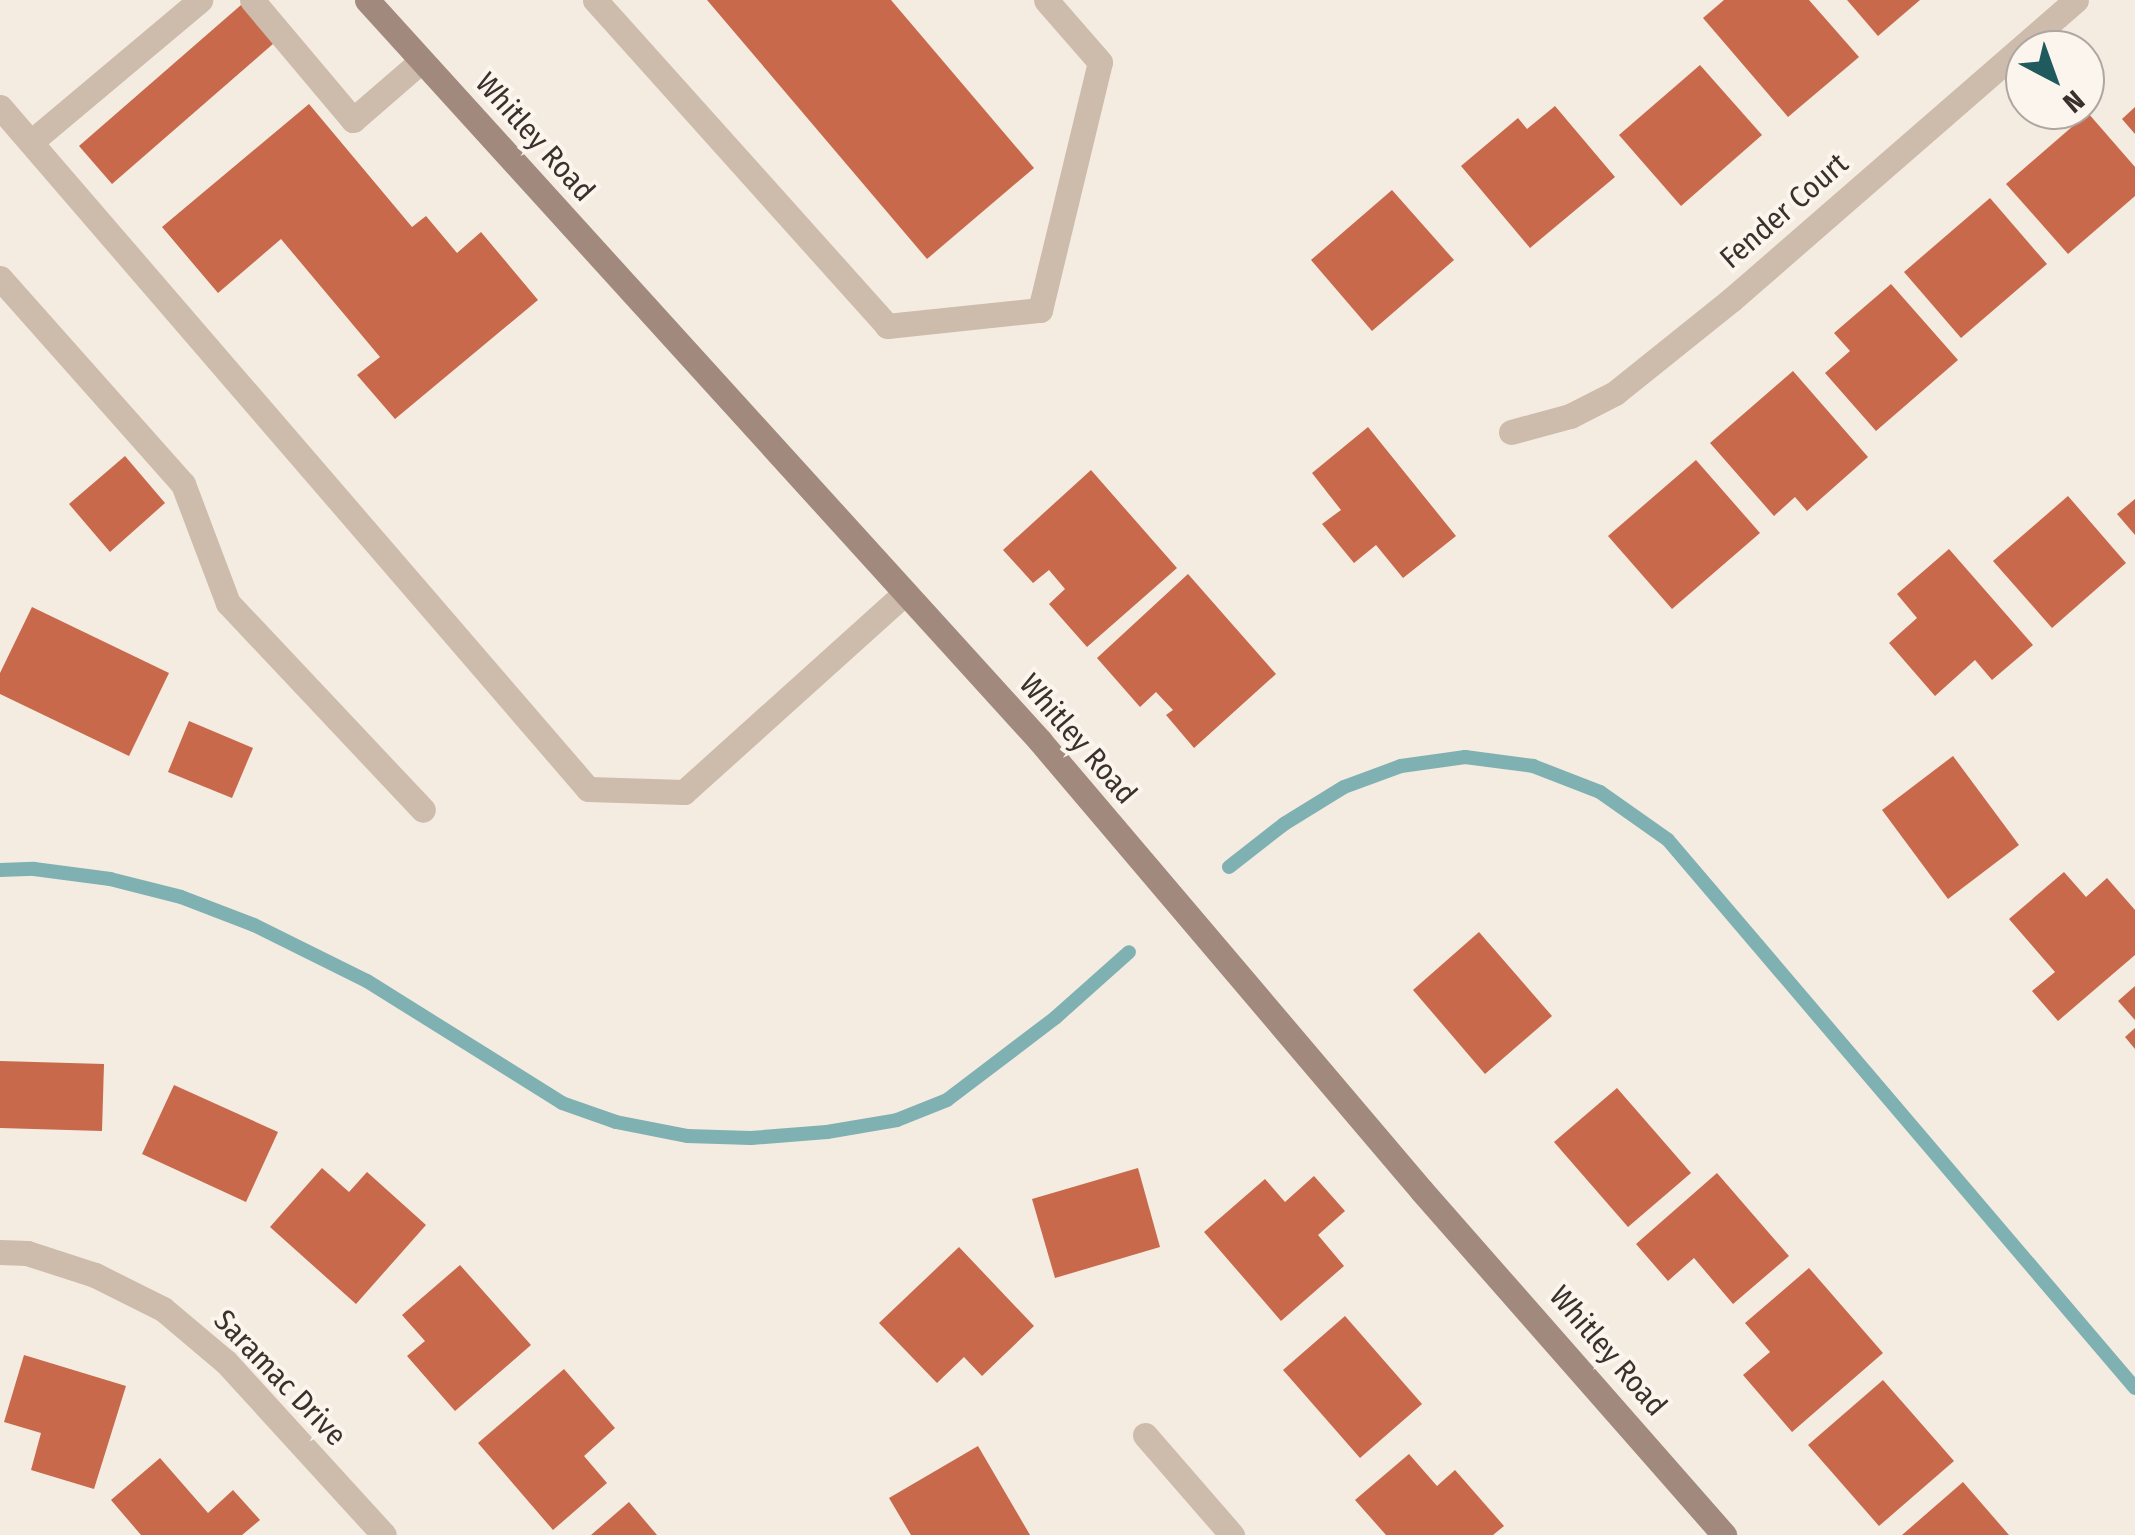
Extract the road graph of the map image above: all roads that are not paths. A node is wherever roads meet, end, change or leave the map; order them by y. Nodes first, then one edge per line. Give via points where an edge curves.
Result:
1 (200, 0) edge
2 (252, 0) edge
3 (367, 0) edge
4 (595, 0) edge
5 (1046, 0) edge
6 (2076, 0) edge
7 (422, 61) junction
8 (0, 107) edge
9 (30, 142) junction
10 (0, 278) edge
11 (1511, 432) dead end
12 (905, 593) junction
13 (423, 810) dead end
14 (0, 1252) edge
15 (1145, 1435) dead end
16 (384, 1535) edge
17 (1232, 1535) edge
18 (1724, 1535) edge

1 - 9 street
2 - 7 street via 353,120
3 - 7 street, Whitley Road
4 - 5 street via 887,326 1040,310 1100,62
6 - 11 street, Fender Court via 1731,300 1615,392 1570,416
7 - 12 street, Whitley Road
8 - 9 street
9 - 12 street via 588,789 684,792
10 - 13 street via 184,484 228,603
12 - 18 street, Whitley Road
14 - 16 street, Saramac Drive via 27,1252 163,1309 226,1362
15 - 17 street

